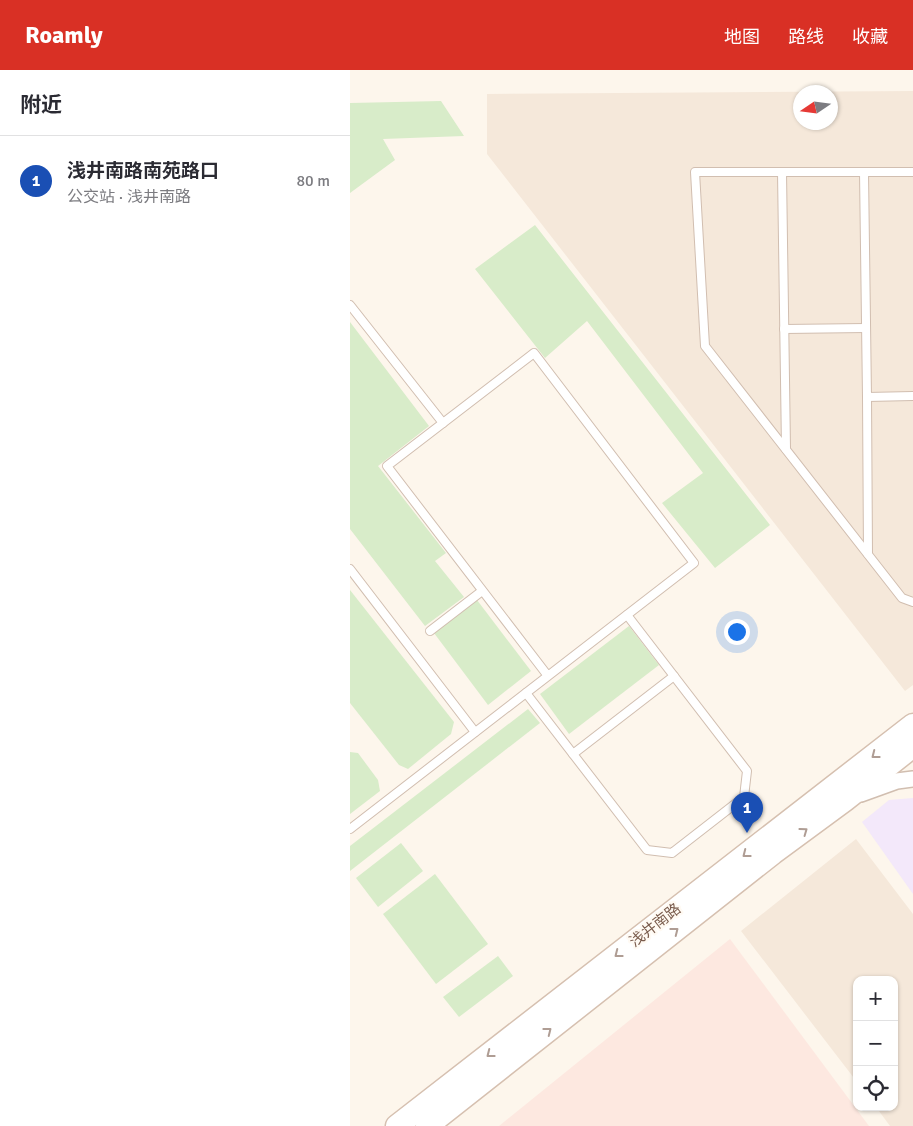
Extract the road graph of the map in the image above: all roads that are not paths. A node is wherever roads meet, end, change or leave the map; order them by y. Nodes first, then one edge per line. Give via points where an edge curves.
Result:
1 (782, 172) junction
2 (864, 172) junction
3 (913, 172) edge
4 (350, 306) edge
5 (866, 328) junction
6 (784, 329) junction
7 (913, 396) edge
8 (867, 397) junction
9 (443, 424) junction
10 (786, 449) junction
11 (868, 554) junction
12 (350, 569) edge
13 (482, 590) junction
14 (913, 602) edge
15 (627, 615) junction
16 (430, 631) dead end
17 (548, 676) junction
18 (674, 676) junction
19 (526, 693) junction
20 (913, 725) edge
21 (475, 732) junction
22 (913, 746) edge
23 (574, 754) junction
24 (913, 779) edge
25 (845, 800) junction
26 (350, 829) edge
27 (397, 1126) edge
28 (426, 1126) edge

1 - 2 lane
1 - 6 lane
1 - 10 lane via 695,172 705,346
2 - 3 lane
2 - 5 lane
4 - 9 lane
5 - 6 lane
5 - 8 lane
6 - 10 lane
7 - 8 lane
8 - 11 lane
9 - 13 lane via 387,466
9 - 15 lane via 534,353 694,563
10 - 11 lane
11 - 14 lane via 902,598
12 - 21 lane
13 - 16 lane
13 - 17 lane
15 - 17 lane
15 - 18 lane
17 - 19 lane
18 - 23 lane
18 - 23 lane via 747,771 744,797 679,848 672,853 647,850
19 - 21 lane
19 - 23 lane
20 -> 27 street, 浅井南路
21 - 26 lane
22 - 25 street, 浅井南路
24 - 25 street via 897,781
28 -> 25 street, 浅井南路

